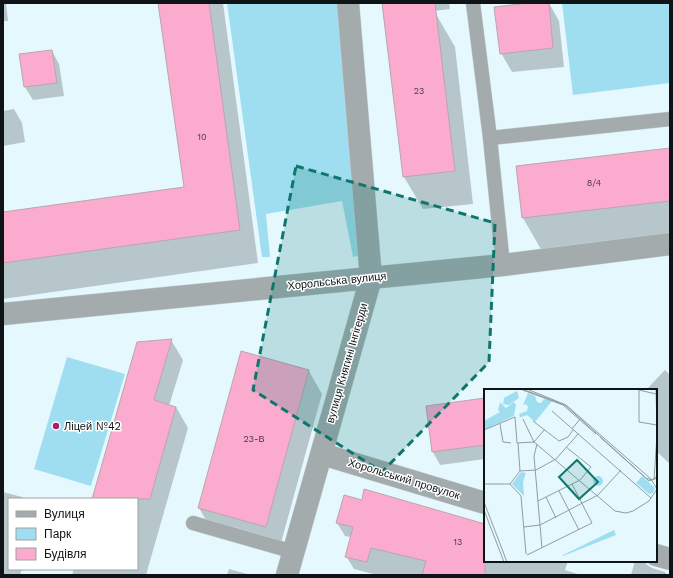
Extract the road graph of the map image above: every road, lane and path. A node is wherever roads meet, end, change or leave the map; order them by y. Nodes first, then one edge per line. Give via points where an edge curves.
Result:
1 (348, 3) edge
2 (473, 3) edge
3 (670, 118) edge
4 (490, 138) junction
5 (670, 244) edge
6 (503, 265) junction
7 (371, 278) junction
8 (3, 314) edge
9 (322, 454) junction
10 (484, 503) edge
11 (193, 523) dead end
12 (294, 552) junction
13 (657, 555) edge
14 (670, 559) edge
15 (287, 575) edge

1 - 7 street, вулиця Княгині Інгігерди
2 - 4 lane
3 - 4 lane
4 - 6 lane
5 - 6 street, Хорольська вулиця
6 - 7 street, Хорольська вулиця
7 - 8 street, Хорольська вулиця
7 - 9 street, вулиця Княгині Інгігерди
9 - 10 street, Хорольський провулок
9 - 12 street, вулиця Княгині Інгігерди
11 - 12 lane
12 - 15 street, вулиця Княгині Інгігерди
13 - 14 street

